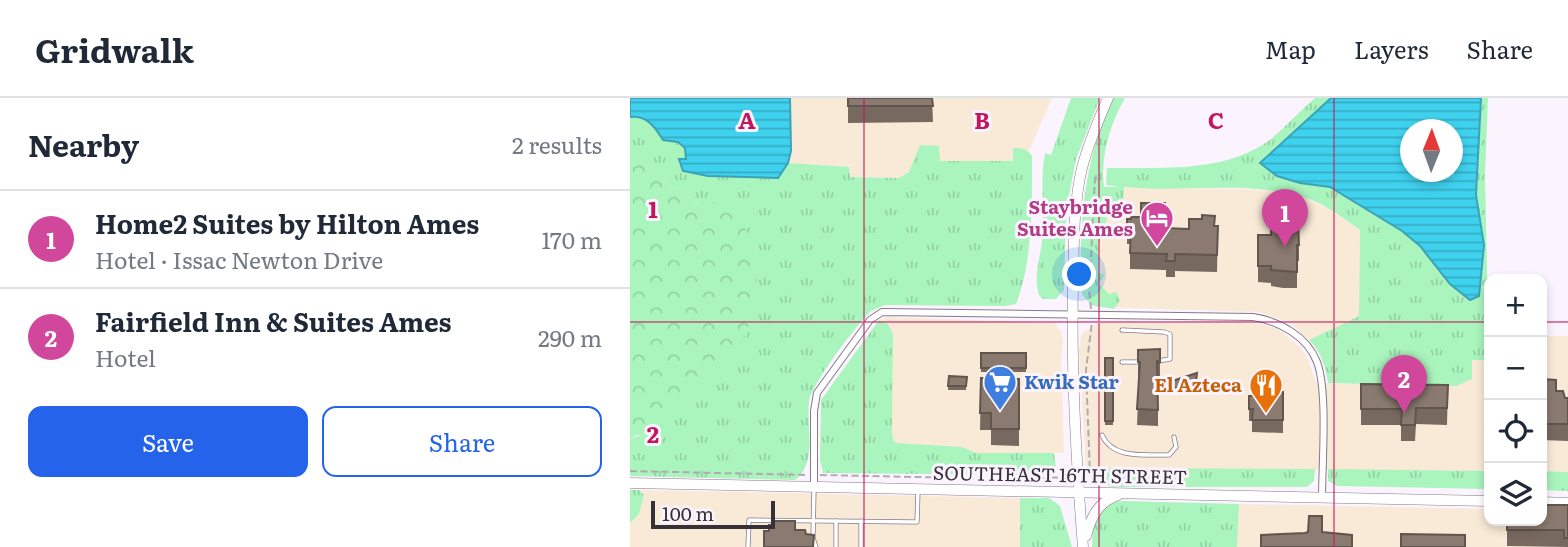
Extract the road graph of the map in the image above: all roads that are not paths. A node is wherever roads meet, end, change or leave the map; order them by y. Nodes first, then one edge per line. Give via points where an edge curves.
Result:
1 (1108, 98) edge
2 (1073, 314) junction
3 (1122, 330) dead end
4 (1122, 362) dead end
5 (1147, 362) edge
6 (1156, 362) edge
7 (1102, 436) dead end
8 (1174, 437) dead end
9 (630, 483) edge
10 (814, 487) junction
11 (918, 489) junction
12 (1079, 493) junction
13 (1125, 494) junction
14 (1322, 498) junction
15 (1484, 501) edge
16 (1547, 502) edge
17 (1568, 502) edge
18 (813, 521) junction
19 (836, 521) junction
20 (861, 521) junction
21 (813, 538) junction
22 (808, 545) edge
23 (748, 547) edge
24 (816, 547) edge
25 (836, 547) edge
26 (861, 547) edge
27 (1084, 547) edge

1 - 2 main road via 1082,170
2 - 10 street via 888,311 876,315 817,393
2 - 12 main road
2 - 14 street via 1253,317 1292,332 1310,350 1320,374
3 - 6 lane via 1170,334 1170,359
4 - 5 lane
7 - 8 lane via 1113,450 1169,455 1176,447
9 - 10 main road, SOUTHEAST 16TH STREET
10 - 11 main road, SOUTHEAST 16TH STREET
10 - 18 lane
11 - 12 main road, SOUTHEAST 16TH STREET
11 - 20 lane via 916,522
12 - 13 main road, SOUTHEAST 16TH STREET
12 - 27 main road
13 - 14 main road, SOUTHEAST 16TH STREET
13 - 27 main road via 1109,498 1098,508 1089,522
14 - 15 main road, SOUTHEAST 16TH STREET
16 - 17 main road
18 - 19 lane
18 - 21 lane
18 - 23 lane via 749,520
19 - 20 lane
19 - 25 lane
20 - 26 lane
21 - 22 lane
21 - 24 lane

